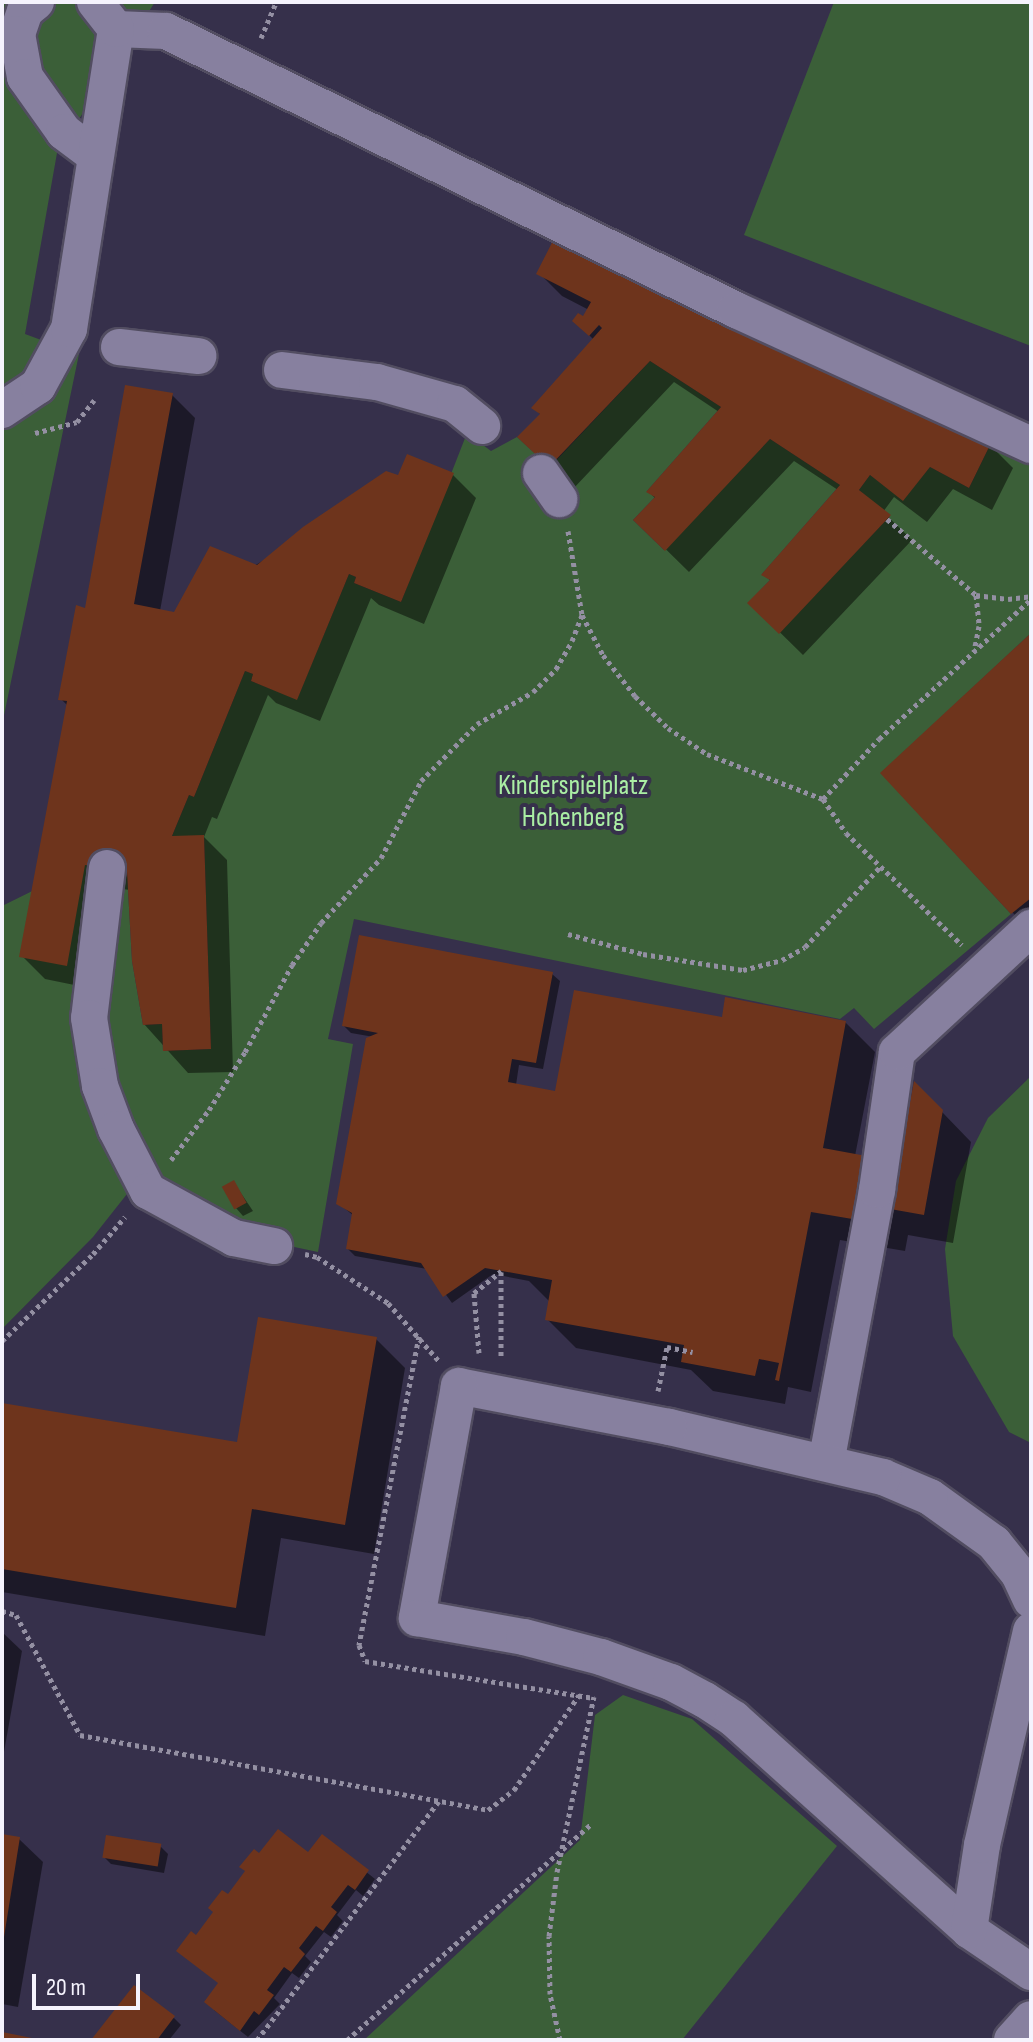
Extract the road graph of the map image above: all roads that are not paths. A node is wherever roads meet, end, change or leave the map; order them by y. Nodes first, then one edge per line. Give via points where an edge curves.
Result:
1 (36, 2) edge
2 (106, 15) edge
3 (94, 155) junction
4 (119, 347) dead end
5 (198, 356) dead end
6 (282, 370) dead end
7 (2, 386) edge
8 (38, 386) junction
9 (2, 410) edge
10 (482, 426) dead end
11 (1031, 445) edge
12 (107, 868) dead end
13 (1031, 928) edge
14 (274, 1246) road end
15 (826, 1463) junction
16 (1031, 1600) edge
17 (1031, 1631) edge
18 (969, 1930) junction
19 (1031, 1972) edge
20 (1031, 2019) edge
21 (1012, 2040) edge

1 - 3 street via 25,11 17,34 25,77 64,132
2 - 3 street
2 - 11 street via 166,31 722,304
3 - 8 street via 69,329
4 - 5 street
6 - 10 street via 377,382 455,404
7 - 8 street
8 - 9 street
12 - 14 street via 89,1018 93,1053 116,1129 148,1191 234,1238
13 - 15 street via 897,1052
15 - 16 street via 883,1477 962,1517 994,1543 1019,1574
15 - 18 street via 471,1389 417,1618 524,1637 671,1682 734,1719
17 - 18 street via 982,1845
18 - 19 street
20 - 21 street

